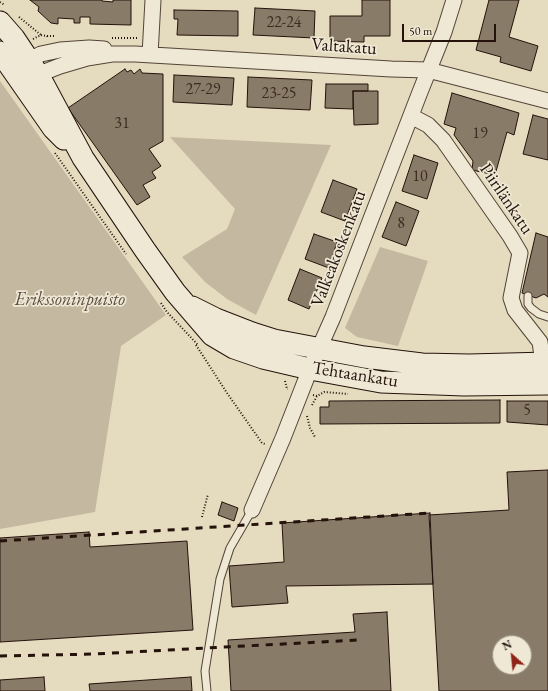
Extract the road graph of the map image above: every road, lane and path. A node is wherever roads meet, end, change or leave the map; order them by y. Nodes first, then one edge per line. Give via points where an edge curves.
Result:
1 (153, 0) edge
2 (454, 0) edge
3 (0, 2) edge
4 (8, 14) edge
5 (41, 35) dead end
6 (150, 54) junction
7 (20, 67) edge
8 (428, 70) junction
9 (548, 101) edge
10 (411, 116) junction
11 (528, 296) dead end
12 (183, 301) junction
13 (548, 317) edge
14 (196, 344) dead end
15 (319, 349) junction
16 (546, 363) edge
17 (310, 369) junction
18 (548, 384) edge
19 (317, 396) dead end
20 (311, 407) dead end
21 (307, 412) dead end
22 (315, 436) dead end
23 (277, 451) junction
24 (208, 494) dead end
25 (252, 510) joint
26 (202, 517) dead end
27 (207, 691) edge

1 - 6 street
2 - 8 street, Valkeakoskenkatu
3 - 4 path
4 - 5 path
4 - 7 main road, Tehtaankatu
6 - 7 street, Valtakatu via 112,54
6 - 8 street, Valtakatu
7 - 12 main road, Tehtaankatu via 54,128 83,158
8 - 9 street, Valtakatu
8 - 10 street, Valkeakoskenkatu
10 - 15 street, Valkeakoskenkatu
10 - 16 street, Piirilänkatu via 428,125 443,140 520,253 511,298 515,310 540,342
11 - 13 lane via 531,308
12 - 15 main road, Tehtaankatu via 216,319 252,333
12 - 17 main road, Tehtaankatu via 212,335 234,348
14 - 23 path via 262,443
15 - 16 main road, Tehtaankatu via 422,364
15 - 17 street, Valkeakoskenkatu
17 - 18 main road, Tehtaankatu via 405,384
17 - 23 street, Valkeakoskenkatu
19 - 20 path
21 - 22 path via 310,428
23 - 25 street, Valkeakoskenkatu
24 - 26 path
25 - 27 lane via 230,548 220,579 205,670

